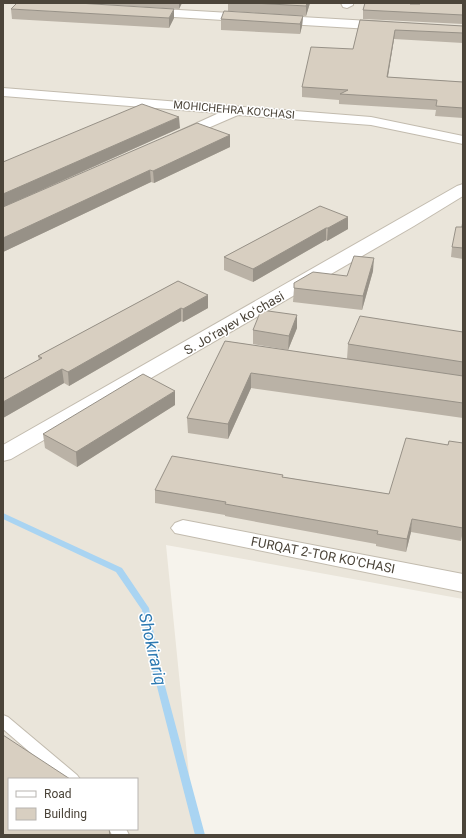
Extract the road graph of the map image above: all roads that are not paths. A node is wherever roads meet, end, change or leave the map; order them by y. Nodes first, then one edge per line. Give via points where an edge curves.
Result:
1 (131, 11) edge
2 (400, 27) edge
3 (3, 92) edge
4 (237, 110) junction
5 (463, 140) edge
6 (164, 143) edge
7 (463, 189) edge
8 (199, 343) junction
9 (230, 348) edge
10 (7, 452) edge
11 (183, 528) dead end
12 (463, 583) edge
13 (3, 721) edge
14 (71, 778) edge

1 - 2 street
3 - 4 street, MOHICHEHRA KO'CHASI
4 - 5 street, MOHICHEHRA KO'CHASI via 371,121
4 - 6 street
7 - 8 street, S. Joʻrayev koʻchasi
8 - 9 street
8 - 10 street, S. Joʻrayev koʻchasi
11 - 12 street, FURQAT 2-TOR KO'CHASI
13 - 14 lane

